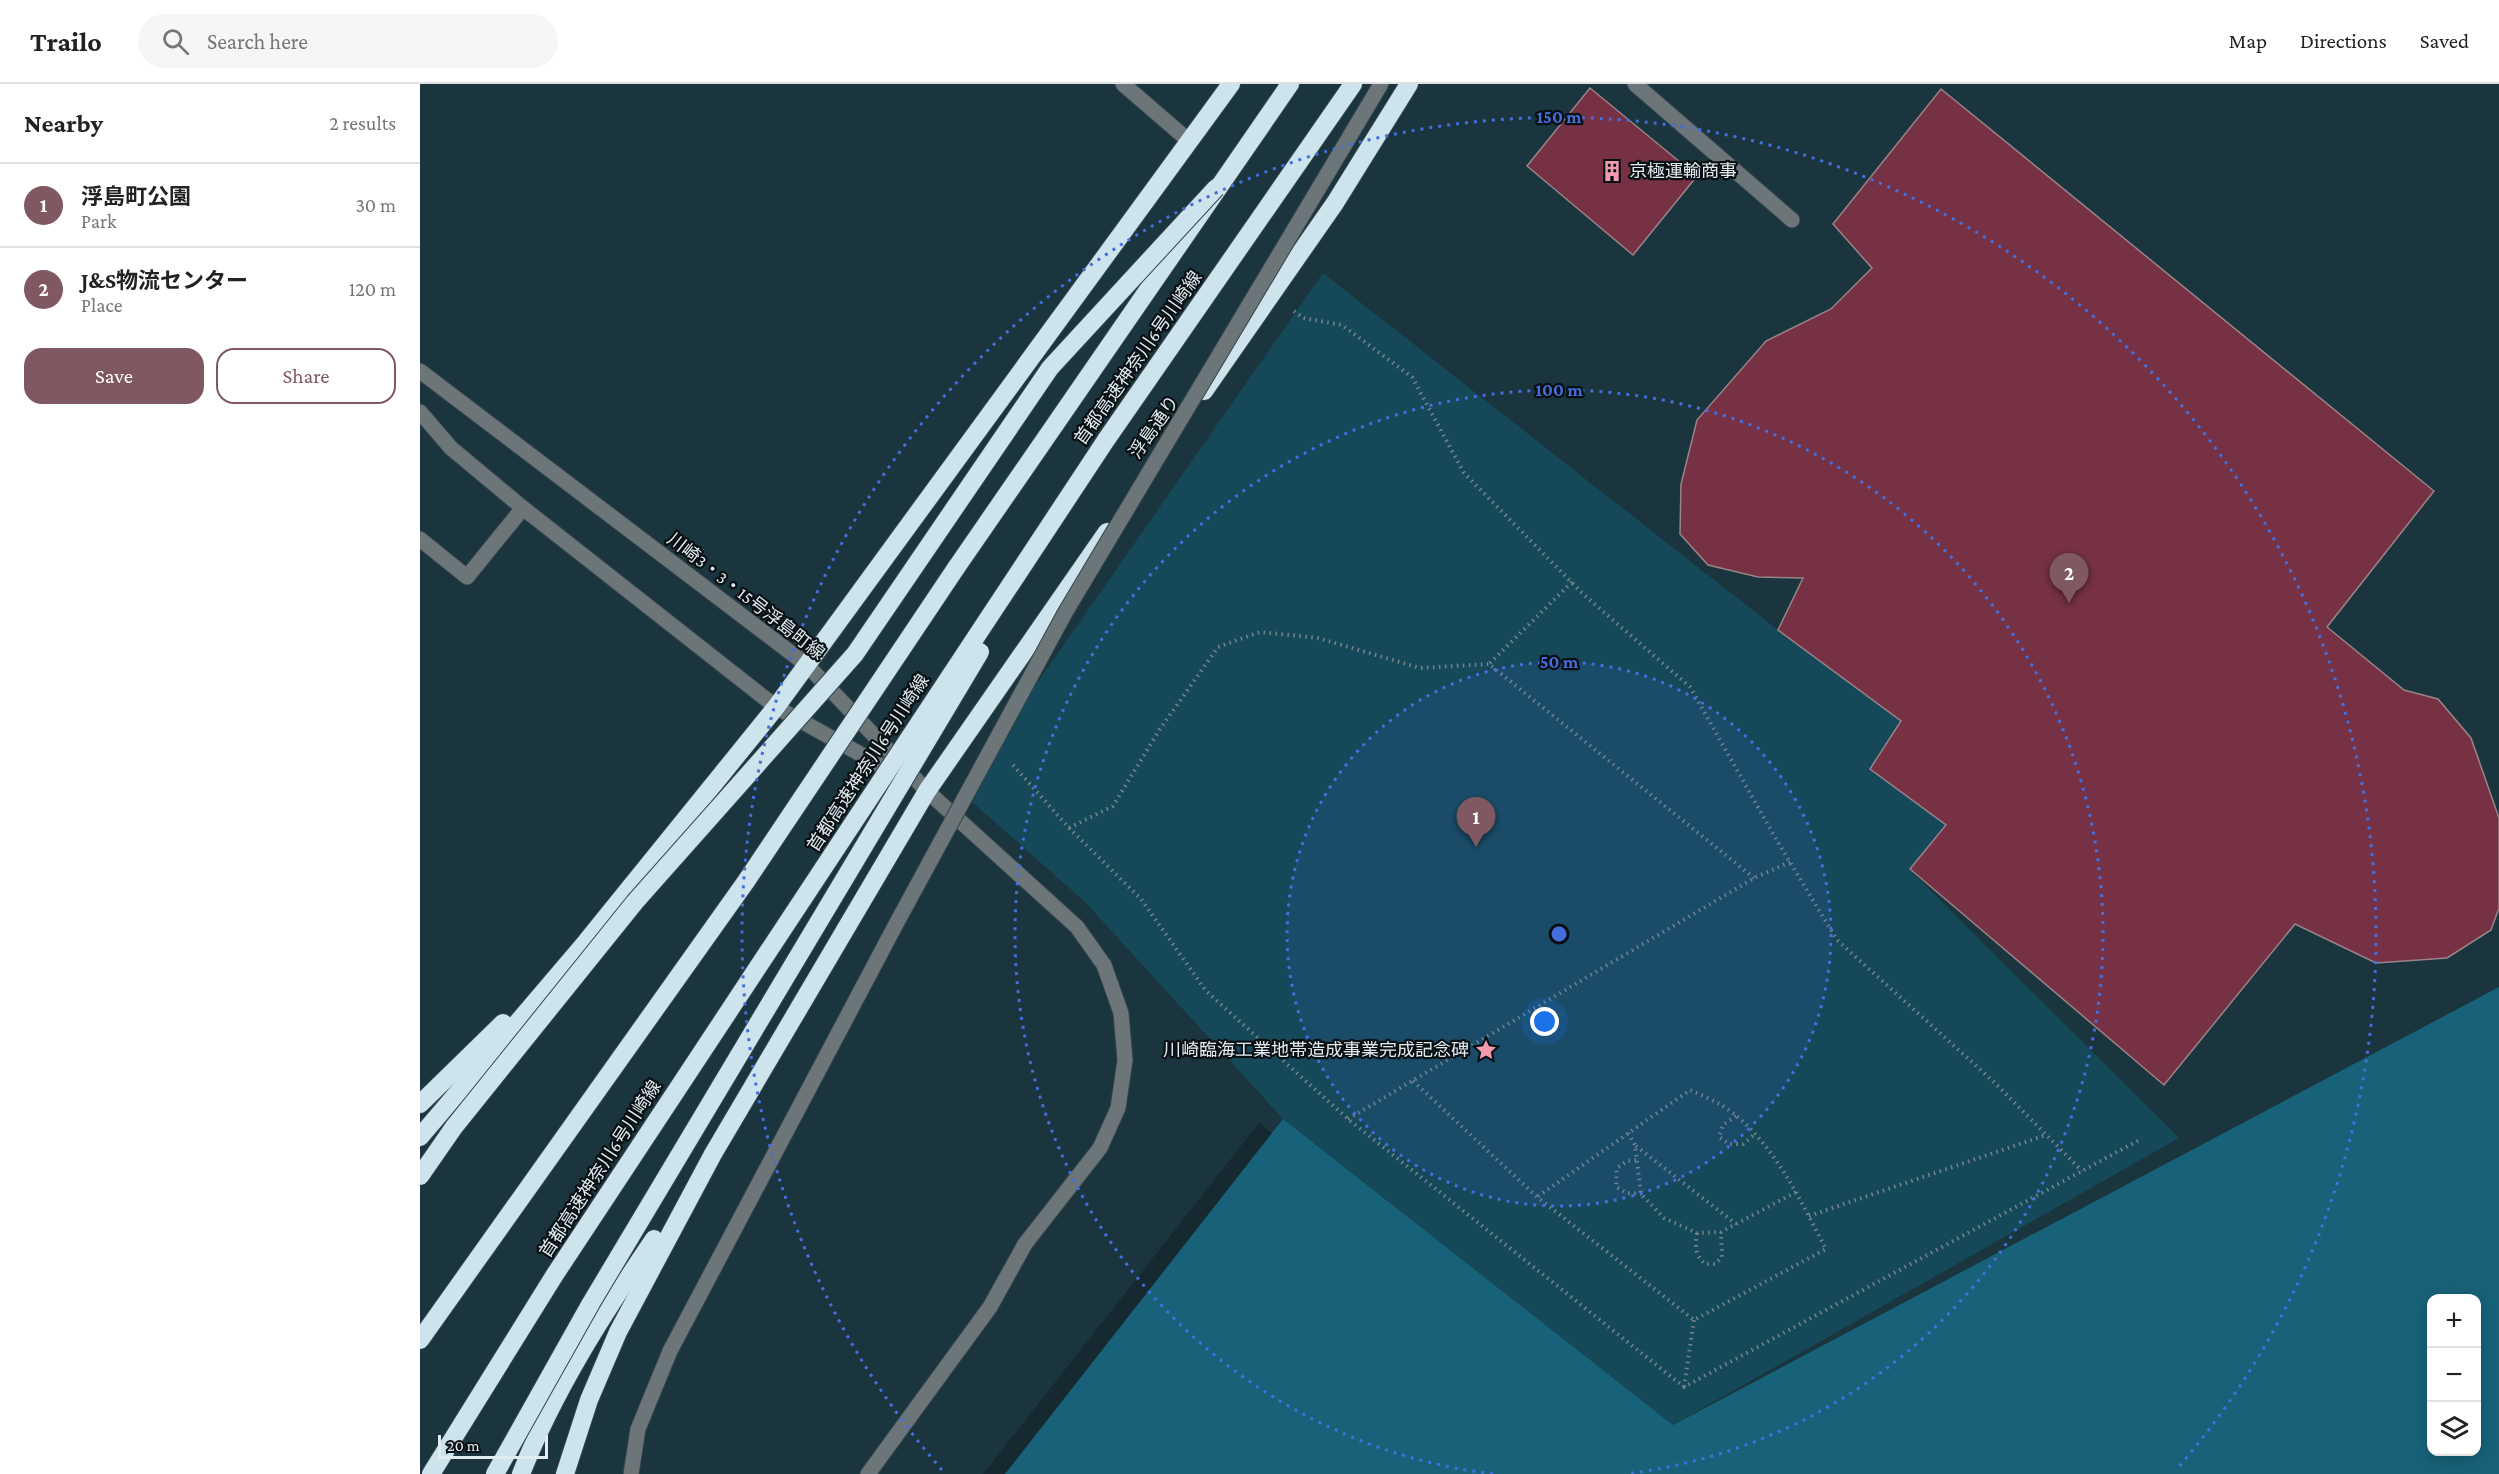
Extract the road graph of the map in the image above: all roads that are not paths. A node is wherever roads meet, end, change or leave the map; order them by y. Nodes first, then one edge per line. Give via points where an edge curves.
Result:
1 (1123, 84) edge
2 (1231, 84) edge
3 (1290, 84) edge
4 (1353, 84) edge
5 (1381, 84) edge
6 (1409, 84) edge
7 (1635, 84) edge
8 (1189, 141) junction
9 (1216, 188) junction
10 (1792, 220) dead end
11 (420, 371) edge
12 (420, 412) edge
13 (1106, 440) junction
14 (523, 508) junction
15 (420, 539) edge
16 (807, 665) junction
17 (776, 706) junction
18 (927, 791) junction
19 (585, 942) junction
20 (420, 1104) edge
21 (420, 1137) edge
22 (713, 1154) junction
23 (420, 1176) edge
24 (420, 1340) edge
25 (431, 1474) edge
26 (495, 1474) edge
27 (521, 1474) edge
28 (565, 1474) edge
29 (631, 1474) edge
30 (868, 1474) edge

1 - 8 street
2 - 8 highway
3 - 9 highway, 首都高速神奈川6号川崎線
4 - 13 highway, 首都高速神奈川6号川崎線
5 - 29 street, bridge via 1065,613 901,916 670,1351 638,1429
6 - 18 highway, 浮島通り via 1335,203
7 - 10 street
8 - 16 highway
9 - 23 highway, bridge via 1050,368 855,654 636,902 454,1127
9 - 24 highway, 首都高速神奈川6号川崎線, bridge via 747,880
11 - 16 street, 川崎3・3・15号浮島町線
12 - 14 street via 451,448
13 - 25 highway, 首都高速神奈川6号川崎線, bridge via 554,1276
13 - 26 highway, bridge via 591,1303
14 - 15 street via 467,577
14 - 17 street
16 - 17 highway
16 - 18 street, 川崎3・3・15号浮島町線
17 - 18 street
17 - 19 highway
18 - 22 highway, 浮島通り
18 - 30 street via 1077,927 1104,965 1121,1013 1125,1060 1118,1108 1100,1148 1024,1244 990,1307
19 - 20 highway
19 - 21 highway
22 - 27 highway via 609,1305 567,1374
22 - 28 highway via 618,1332 589,1400

